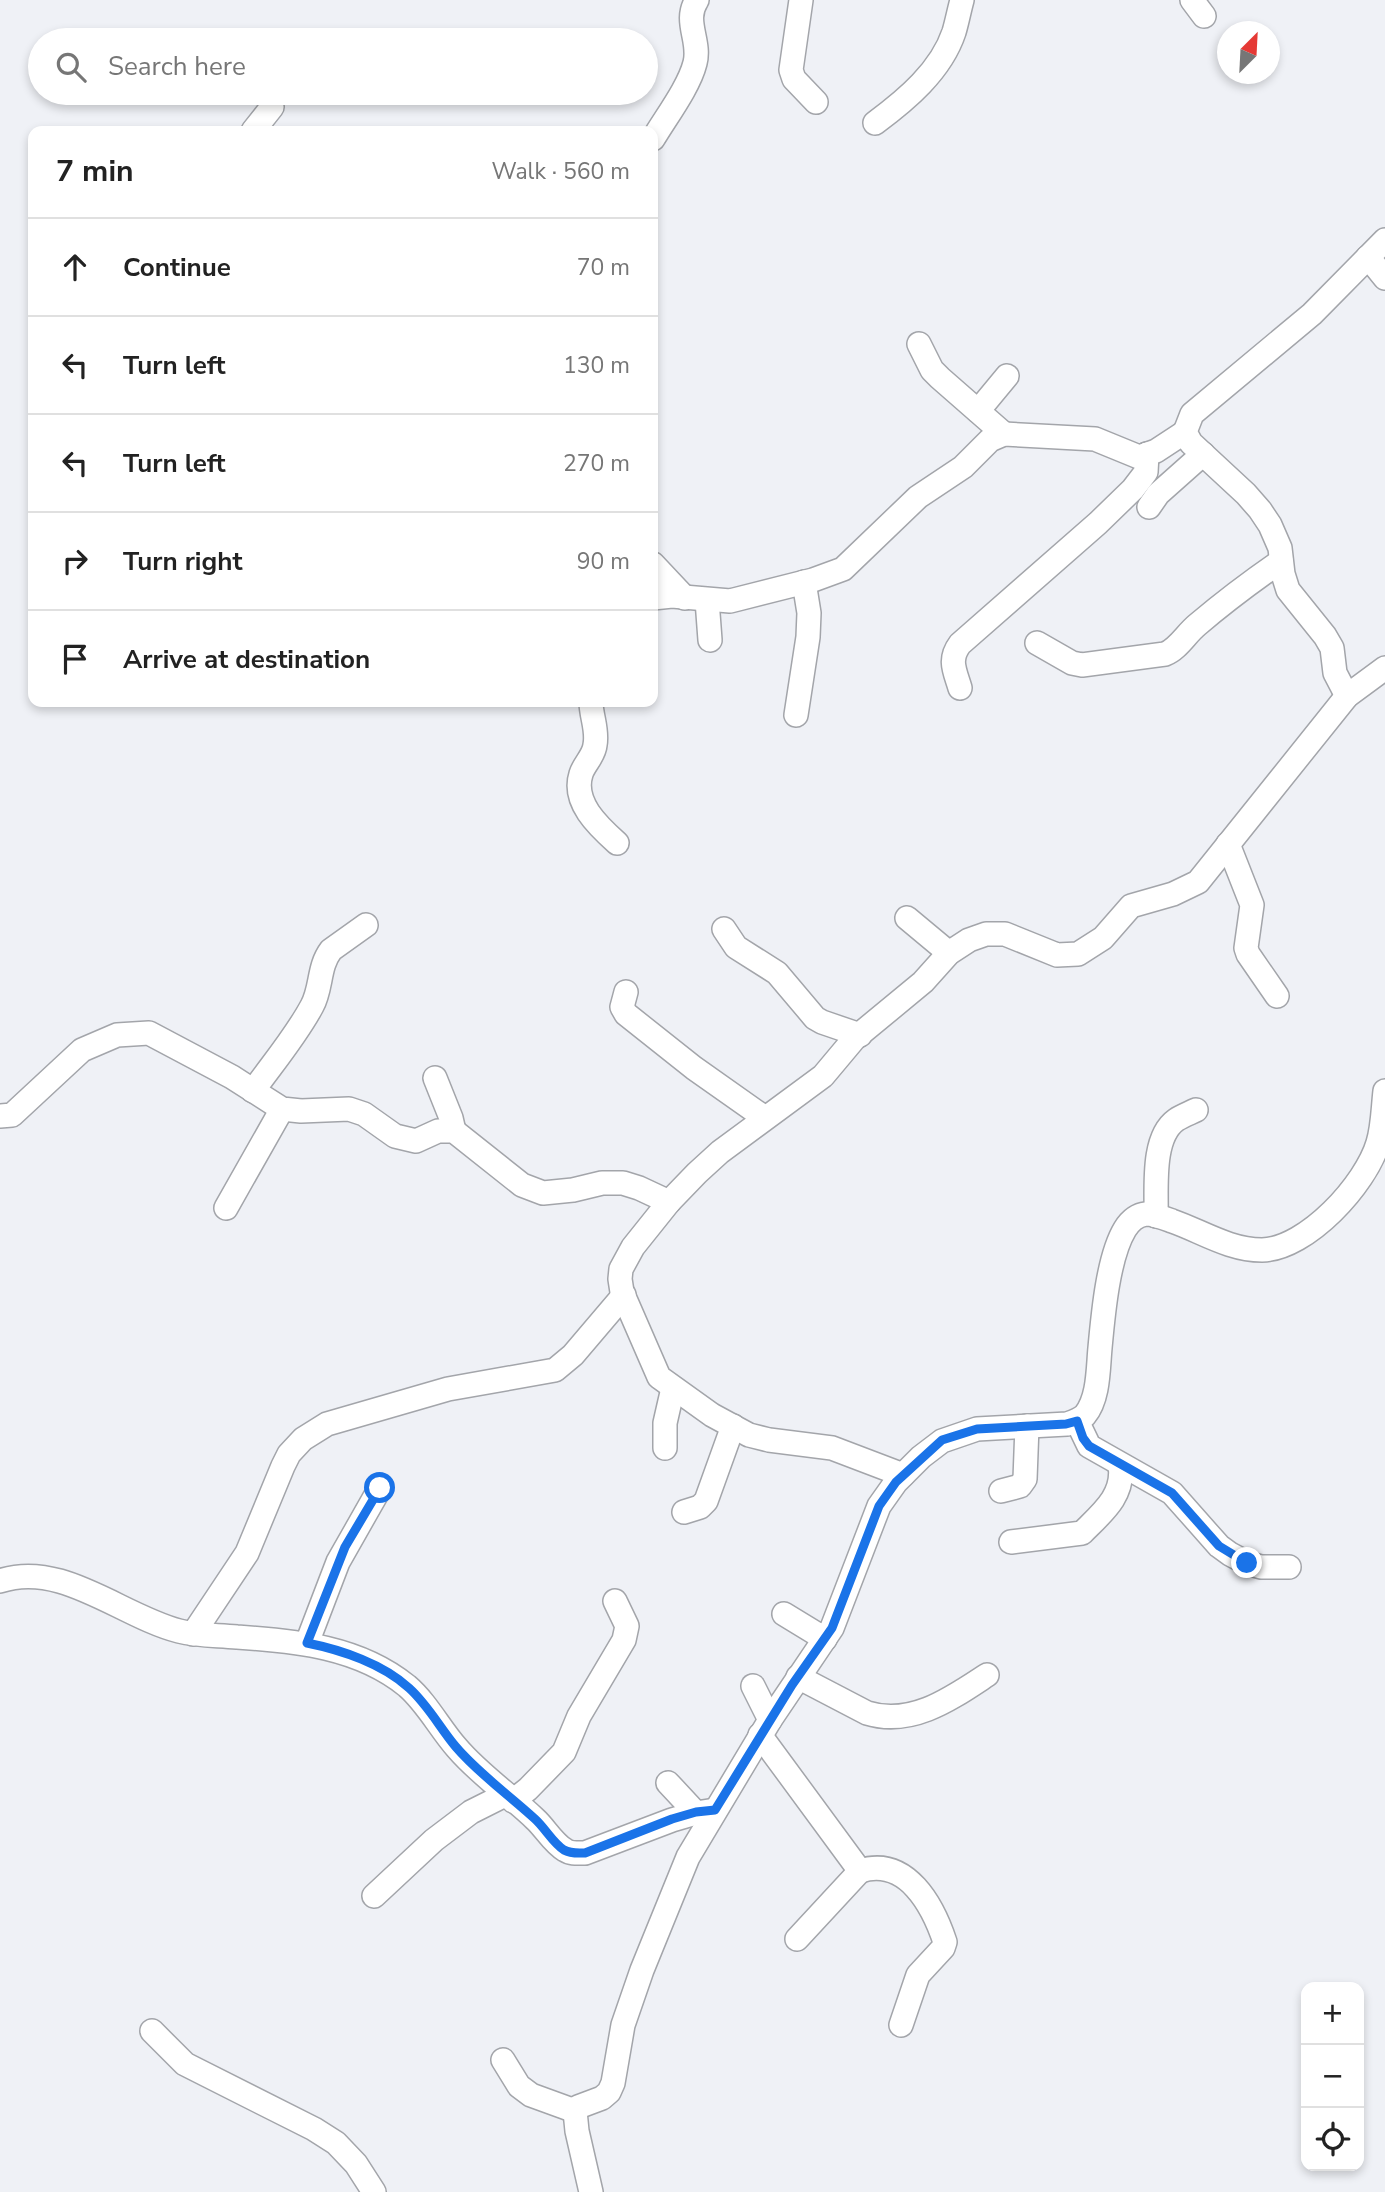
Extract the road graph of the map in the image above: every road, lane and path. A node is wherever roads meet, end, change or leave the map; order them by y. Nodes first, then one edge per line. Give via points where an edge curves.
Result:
1 (697, 0) edge
2 (801, 0) edge
3 (962, 0) edge
4 (816, 102) dead end
5 (272, 107) dead end
6 (875, 123) dead end
7 (257, 126) edge
8 (658, 130) edge
9 (1385, 240) edge
10 (1368, 257) junction
11 (1385, 278) edge
12 (919, 344) dead end
13 (1007, 376) dead end
14 (978, 411) junction
15 (1185, 432) junction
16 (1004, 434) junction
17 (1147, 454) junction
18 (1203, 454) junction
19 (1149, 507) dead end
20 (1281, 561) junction
21 (658, 568) edge
22 (804, 582) junction
23 (658, 598) edge
24 (696, 599) junction
25 (710, 640) dead end
26 (1037, 643) dead end
27 (1385, 668) edge
28 (960, 688) dead end
29 (1347, 696) junction
30 (592, 707) edge
31 (796, 715) dead end
32 (617, 843) dead end
33 (1228, 844) junction
34 (907, 918) dead end
35 (366, 925) dead end
36 (724, 929) dead end
37 (949, 953) junction
38 (626, 992) dead end
39 (1277, 996) dead end
40 (859, 1035) junction
41 (435, 1078) dead end
42 (253, 1091) junction
43 (1385, 1091) edge
44 (282, 1108) junction
45 (1196, 1110) dead end
46 (0, 1116) edge
47 (765, 1118) junction
48 (454, 1130) junction
49 (669, 1202) junction
50 (226, 1208) dead end
51 (1156, 1216) junction
52 (624, 1296) junction
53 (673, 1388) junction
54 (1077, 1421) junction
55 (733, 1426) junction
56 (1027, 1426) junction
57 (665, 1448) dead end
58 (1120, 1465) junction
59 (903, 1475) junction
60 (380, 1488) dead end
61 (1001, 1491) dead end
62 (684, 1512) dead end
63 (1011, 1542) dead end
64 (1289, 1567) dead end
65 (0, 1581) edge
66 (615, 1601) dead end
67 (785, 1614) dead end
68 (193, 1634) junction
69 (825, 1639) junction
70 (307, 1643) junction
71 (987, 1675) dead end
72 (798, 1677) junction
73 (753, 1686) dead end
74 (765, 1727) junction
75 (668, 1783) dead end
76 (509, 1798) junction
77 (705, 1811) junction
78 (860, 1871) junction
79 (374, 1896) dead end
80 (797, 1939) dead end
81 (901, 2025) dead end
82 (152, 2031) dead end
83 (503, 2060) dead end
84 (575, 2111) junction
85 (374, 2192) edge
86 (591, 2192) edge

1 - 8 street via 690,20 696,60
2 - 4 street via 791,70
3 - 6 street via 953,35 937,62 909,98
5 - 7 street
9 - 10 street
10 - 11 street
10 - 15 street via 1312,314 1192,414
12 - 14 street via 932,370
13 - 14 street
14 - 16 street
15 - 17 street
15 - 18 street
16 - 17 street via 1095,439 1139,457
16 - 22 street via 918,497 850,564
17 - 28 street via 1146,472 1133,489 960,644 952,655
18 - 19 street
18 - 20 street via 1260,510 1276,535
20 - 26 street via 1194,627 1172,652 1082,665
20 - 29 street via 1288,590 1332,648 1335,673
21 - 24 street
22 - 24 street via 748,598
22 - 31 street via 808,637
23 - 24 street
24 - 25 street
27 - 29 street
29 - 33 street
30 - 32 street via 596,743 580,776 579,790 594,821
33 - 37 street via 1198,882 1131,906 1103,938 1077,954 1057,955 1006,934 986,934
33 - 39 street via 1252,905 1248,954
34 - 37 street
35 - 42 street via 327,955 313,1003
36 - 40 street via 736,947 777,973 815,1017
37 - 40 street via 923,982
38 - 47 street via 622,1007 626,1014
40 - 47 street via 823,1076
41 - 48 street
42 - 44 street
42 - 46 street via 168,1041 134,1033 101,1040 82,1050 12,1115
43 - 51 street via 1371,1161 1332,1212 1300,1238 1276,1248 1239,1247
44 - 48 street via 349,1109 395,1136 416,1141
44 - 50 street
45 - 51 street via 1174,1122 1161,1142
47 - 49 street via 720,1152
48 - 49 street via 531,1189 553,1192 623,1183
49 - 52 street via 621,1269
51 - 54 street via 1133,1218 1118,1247 1104,1308 1095,1391 1085,1415
52 - 53 street via 654,1369
52 - 68 street via 555,1370 475,1383 365,1412 327,1424 303,1439 283,1466 247,1553
53 - 55 street
53 - 57 street
54 - 56 street
54 - 58 street via 1089,1446
55 - 59 street via 769,1440 832,1448
55 - 62 street via 705,1502
56 - 59 street via 977,1429 942,1440
56 - 61 street via 1026,1479 1020,1486
58 - 63 street via 1123,1479 1119,1491 1082,1533
58 - 64 street via 1172,1493 1230,1554 1261,1567
59 - 69 street via 879,1506
60 - 70 street via 342,1555
65 - 68 street via 44,1576
66 - 76 street via 627,1626 624,1640 579,1716 564,1752 538,1780
67 - 69 street
68 - 70 street
69 - 72 street
70 - 76 street via 354,1657 408,1687 458,1749
71 - 72 street via 947,1702 898,1717 867,1713
72 - 74 street
73 - 74 street
74 - 77 street
74 - 78 street
75 - 77 street
76 - 77 street via 559,1845 574,1853
76 - 79 street via 471,1812
77 - 84 street via 642,1969 624,2025 613,2083 602,2098
78 - 80 street
78 - 81 street via 892,1871 916,1887 945,1942 918,1975
82 - 85 street via 185,2064 336,2143
83 - 84 street via 519,2086 531,2095
84 - 86 street

